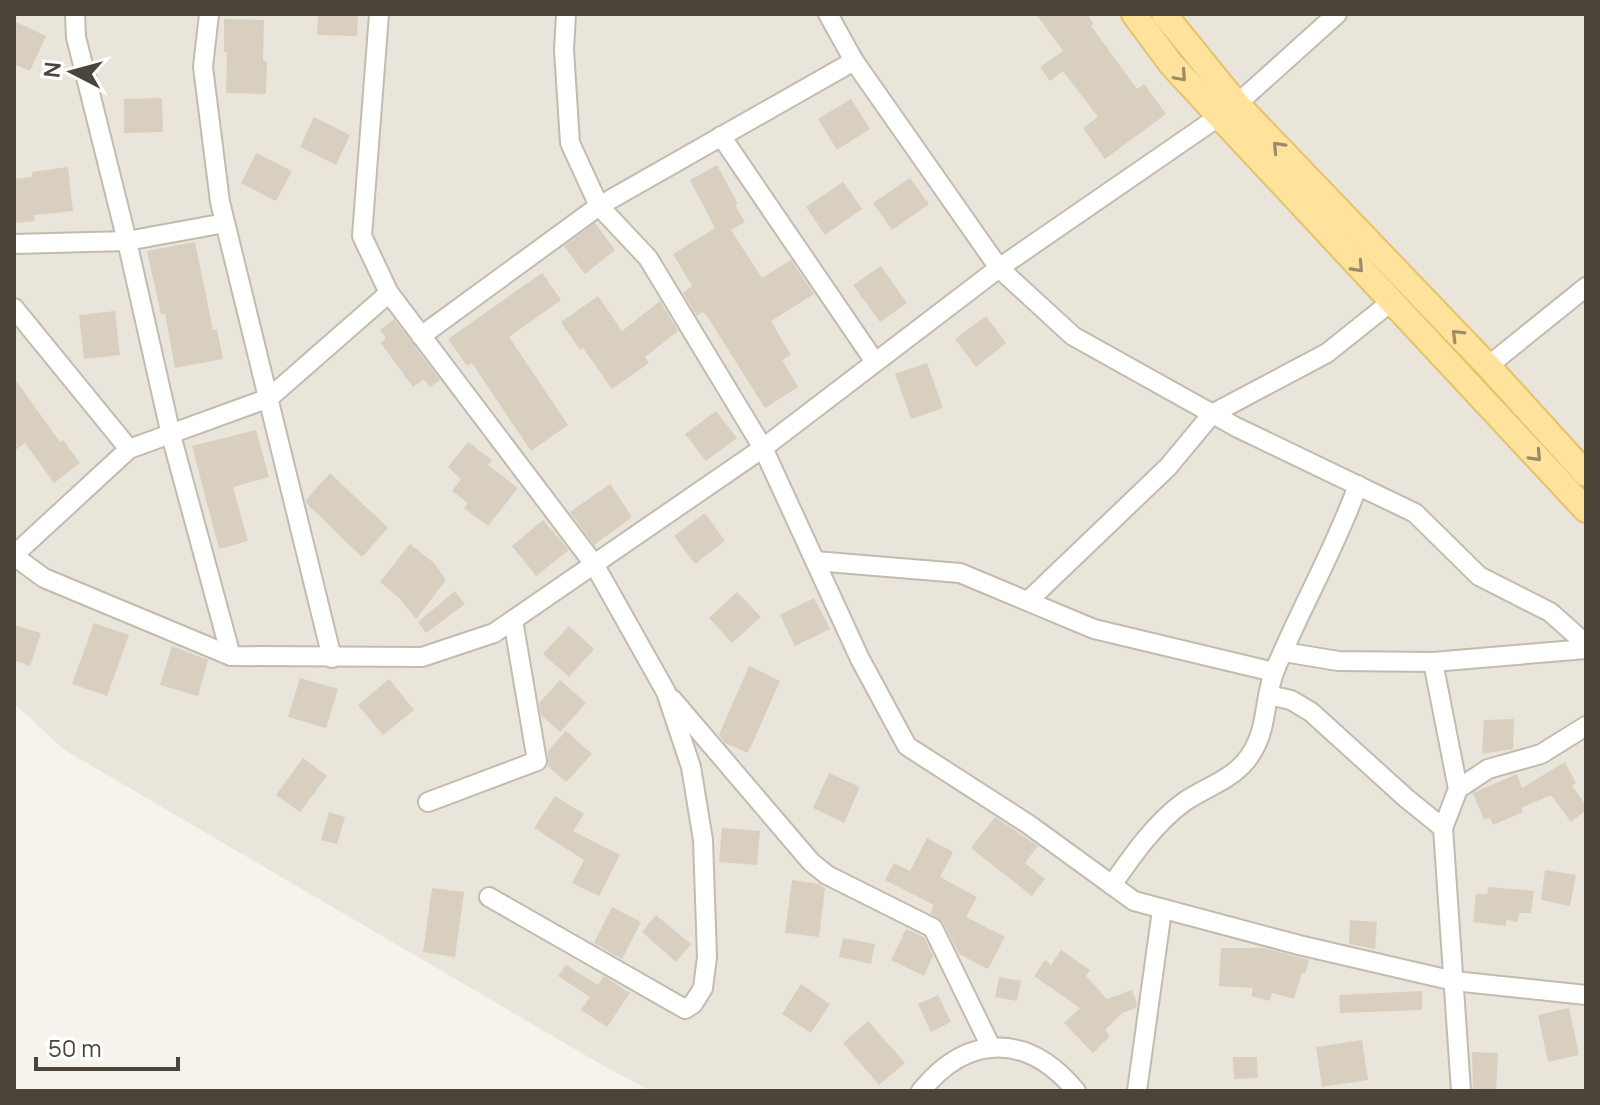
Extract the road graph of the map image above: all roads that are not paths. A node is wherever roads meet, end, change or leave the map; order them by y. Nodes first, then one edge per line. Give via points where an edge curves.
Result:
1 (75, 14) edge
2 (209, 14) edge
3 (379, 14) edge
4 (566, 14) edge
5 (828, 14) edge
6 (1134, 14) edge
7 (1164, 14) edge
8 (1337, 14) edge
9 (854, 61) junction
10 (1228, 110) junction
11 (721, 136) junction
12 (599, 206) junction
13 (225, 223) junction
14 (127, 241) junction
15 (14, 244) edge
16 (999, 268) junction
17 (1586, 287) edge
18 (389, 293) junction
19 (1391, 302) junction
20 (14, 308) edge
21 (421, 336) junction
22 (875, 362) junction
23 (1488, 366) junction
24 (269, 398) junction
25 (1212, 414) junction
26 (171, 435) junction
27 (763, 448) junction
28 (129, 449) junction
29 (1586, 474) edge
30 (1358, 485) junction
31 (1586, 510) edge
32 (14, 556) edge
33 (815, 561) junction
34 (594, 564) junction
35 (1028, 601) junction
36 (513, 620) junction
37 (1586, 646) edge
38 (1284, 652) junction
39 (231, 656) junction
40 (332, 658) junction
41 (1433, 662) junction
42 (1274, 672) junction
43 (666, 692) junction
44 (1269, 695) junction
45 (1586, 726) edge
46 (1458, 789) junction
47 (428, 802) dead end
48 (1443, 828) junction
49 (1112, 885) junction
50 (489, 897) dead end
51 (1162, 910) junction
52 (1454, 981) junction
53 (1586, 995) edge
54 (991, 1047) junction
55 (921, 1091) edge
56 (1076, 1091) edge
57 (1137, 1091) edge
58 (1461, 1091) edge

1 - 14 street via 76,37
2 - 13 street via 203,67
3 - 18 street via 362,236
4 - 12 street via 570,143
5 - 9 street
6 -> 10 main road via 1171,64
7 - 10 main road
8 - 10 street
9 - 11 street
9 - 16 street
10 - 16 street
10 -> 19 main road
23 -> 10 main road
11 - 12 street
11 - 22 street
12 - 21 street
12 - 27 street via 648,258
13 - 14 street
13 - 24 street
14 - 15 street
14 - 26 street
16 - 22 street
16 - 25 street via 1073,336
17 - 23 street
18 - 21 street
18 - 24 street
19 - 25 street via 1327,353
19 -> 31 main road
20 - 28 street
21 - 34 street
22 - 27 street
23 - 29 main road
24 - 26 street
24 - 40 street
25 - 30 street
25 - 35 street via 1168,467
26 - 28 street
26 - 39 street
27 - 33 street
27 - 34 street
28 - 32 street
30 - 37 street via 1415,513 1479,576 1550,612
30 - 38 street
32 - 39 street via 44,578
33 - 35 street via 960,573
33 - 49 street via 907,746
34 - 36 street
34 - 43 street
35 - 42 street via 1094,629
36 - 40 street via 494,633 422,657
36 - 47 street via 537,761
37 - 41 street
38 - 41 street via 1338,661
38 - 42 street
39 - 40 street
41 - 46 street
42 - 44 street
43 - 50 street via 691,767 703,840 707,957 703,988 693,1004 685,1009
43 - 54 street via 811,862 933,928
44 - 48 street via 1311,712
44 - 49 street via 1261,734 1247,760 1163,821
45 - 46 street via 1541,754 1488,769
46 - 48 street
48 - 52 street
49 - 51 street via 1134,901
51 - 52 street
51 - 57 street
52 - 53 street
52 - 58 street
54 - 55 street via 953,1059
54 - 56 street via 1042,1061

